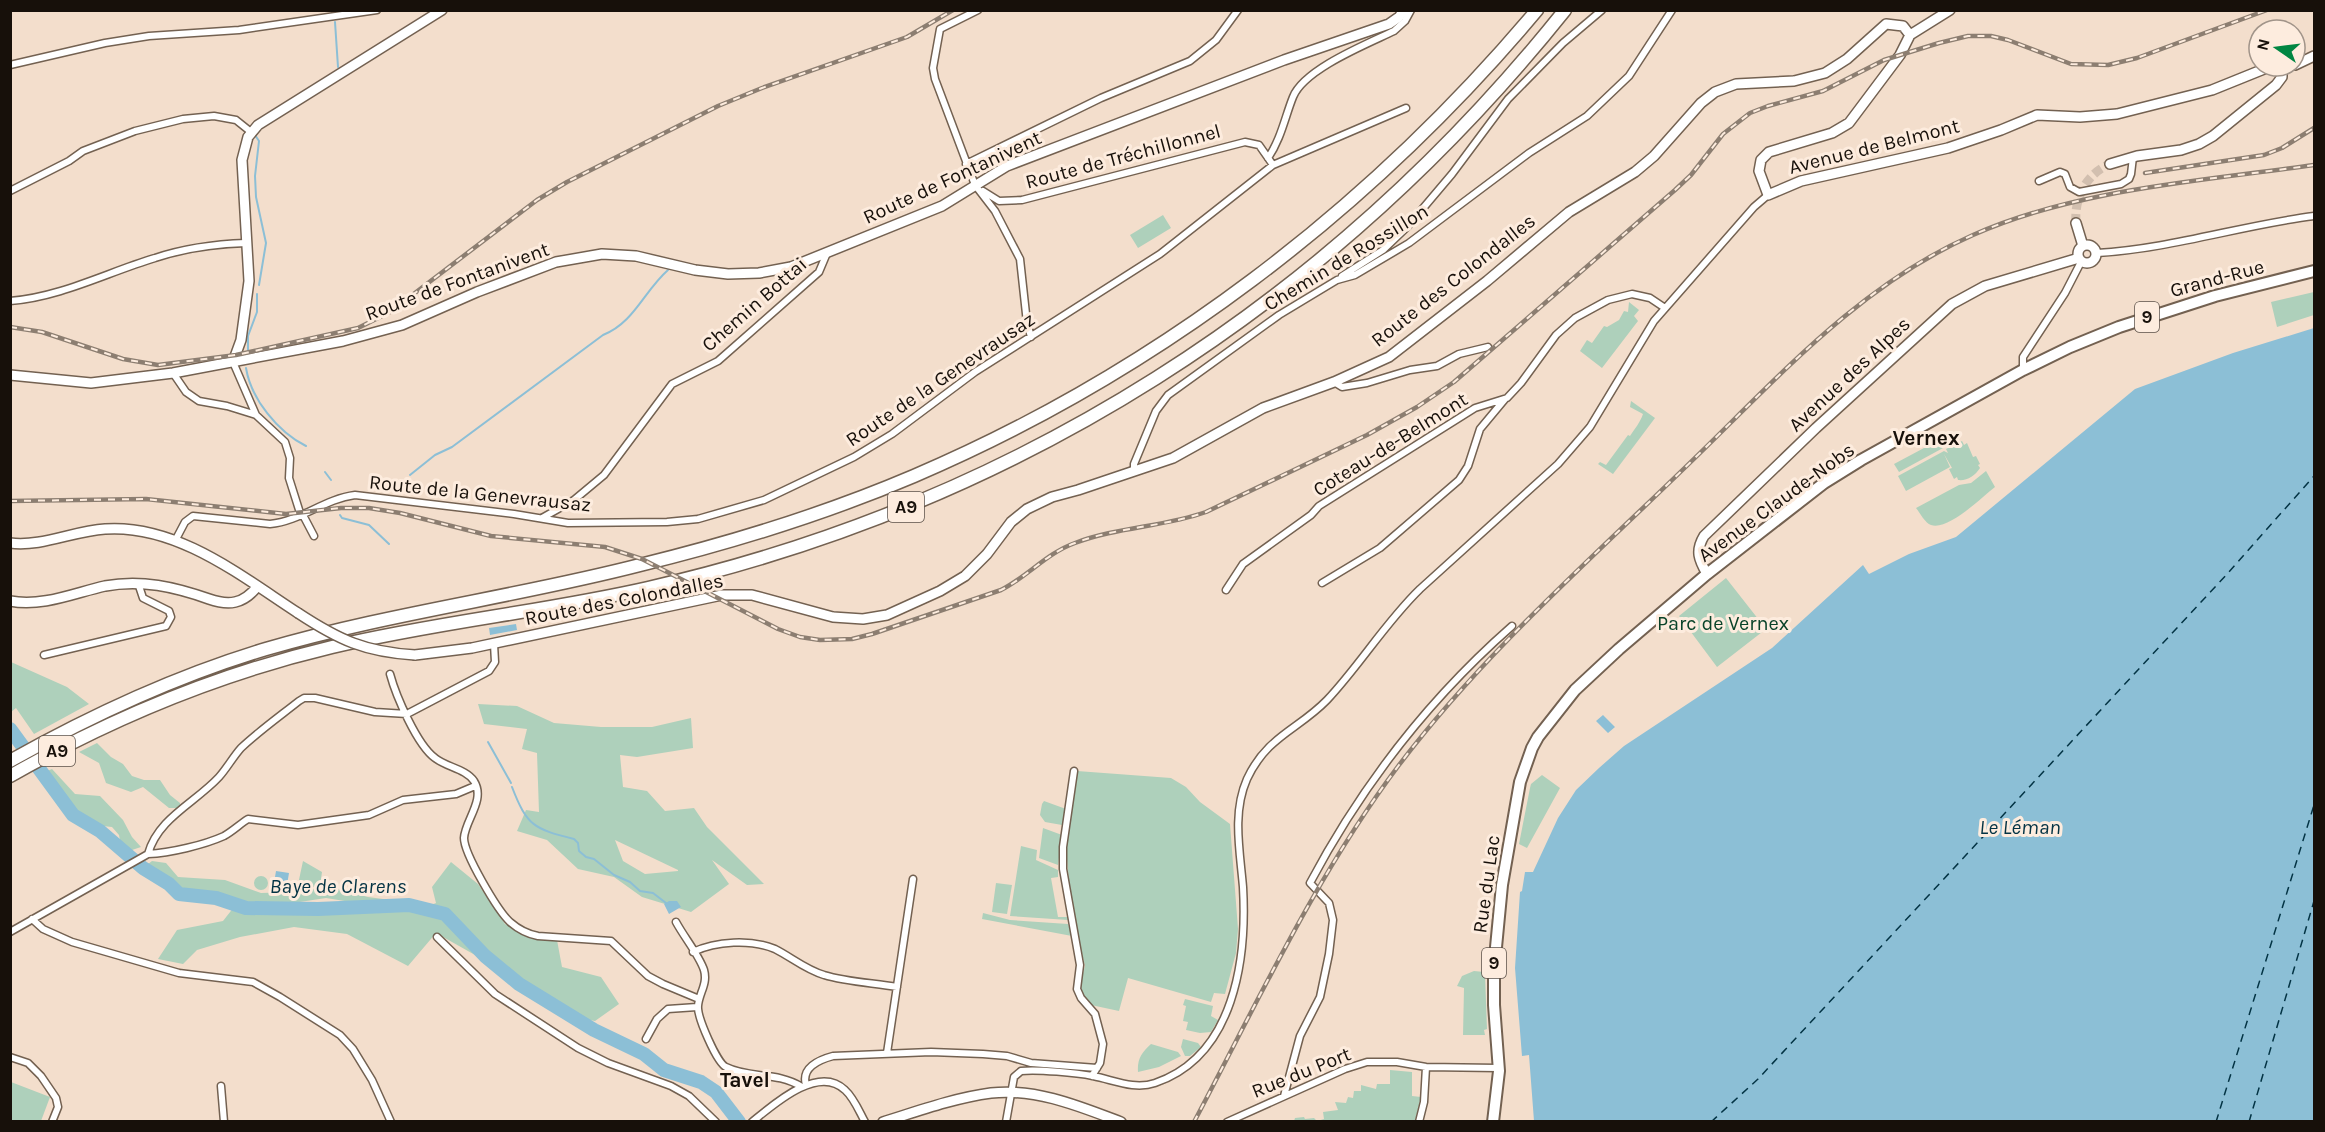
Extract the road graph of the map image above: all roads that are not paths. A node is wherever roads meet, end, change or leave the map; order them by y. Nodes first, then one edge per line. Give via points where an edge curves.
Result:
1 (377, 10) edge
2 (442, 10) edge
3 (978, 10) edge
4 (1238, 10) edge
5 (1404, 10) edge
6 (1411, 10) edge
7 (1537, 10) edge
8 (1565, 10) edge
9 (1602, 10) edge
10 (1672, 10) edge
11 (1950, 10) edge
12 (1910, 35) junction
13 (10, 65) edge
14 (2247, 76) edge
15 (2281, 78) edge
16 (1406, 108) dead end
17 (251, 132) junction
18 (2133, 157) junction
19 (1268, 158) junction
20 (966, 164) junction
21 (2110, 164) tunnel mouth
22 (1273, 165) junction
23 (2039, 181) dead end
24 (975, 186) junction
25 (10, 191) edge
26 (1768, 195) junction
27 (2314, 216) edge
28 (2076, 223) tunnel mouth
29 (246, 243) junction
30 (2083, 246) junction
31 (827, 253) junction
32 (2097, 253) junction
33 (2080, 260) junction
34 (2314, 271) edge
35 (1337, 280) junction
36 (10, 301) edge
37 (1665, 308) junction
38 (1031, 337) junction
39 (1488, 347) dead end
40 (233, 362) junction
41 (2027, 368) junction
42 (173, 373) junction
43 (10, 375) edge
44 (1334, 382) junction
45 (1507, 398) junction
46 (256, 415) junction
47 (1134, 471) junction
48 (302, 515) junction
49 (542, 518) junction
50 (314, 536) dead end
51 (176, 541) junction
52 (10, 543) edge
53 (1707, 574) junction
54 (138, 583) junction
55 (1322, 583) dead end
56 (257, 587) junction
57 (1226, 590) dead end
58 (10, 601) edge
59 (1512, 626) dead end
60 (494, 644) junction
61 (45, 656) dead end
62 (390, 674) dead end
63 (1592, 675) joint
64 (407, 714) junction
65 (101, 720) junction
66 (66, 730) junction
67 (69, 744) junction
68 (10, 751) edge
69 (10, 761) edge
70 (1074, 771) dead end
71 (10, 776) edge
72 (10, 786) edge
73 (476, 786) junction
74 (146, 856) junction
75 (913, 879) dead end
76 (32, 919) junction
77 (675, 922) dead end
78 (10, 932) edge
79 (437, 937) dead end
80 (693, 952) junction
81 (897, 987) junction
82 (699, 999) junction
83 (697, 1008) junction
84 (646, 1039) dead end
85 (887, 1053) junction
86 (10, 1057) edge
87 (1426, 1067) junction
88 (1097, 1068) junction
89 (1498, 1068) junction
90 (1092, 1076) junction
91 (221, 1086) dead end
92 (804, 1086) junction
93 (1011, 1092) junction
94 (1284, 1096) junction
95 (387, 1119) edge
96 (1117, 1121) edge
97 (52, 1122) edge
98 (224, 1122) edge
99 (716, 1122) edge
100 (752, 1122) edge
101 (865, 1122) edge
102 (883, 1122) edge
103 (1006, 1122) edge
104 (1227, 1122) edge
105 (1419, 1122) edge
106 (1493, 1122) edge

1 - 13 street via 238,30 149,36
2 - 17 street via 333,76
3 - 20 street via 940,30 933,68
4 - 20 street via 1216,40 1190,61 1101,98
5 - 24 street, Route de Fontanivent via 1389,24 1007,166
6 - 19 street via 1394,31 1312,74 1293,96
7 - 65 highway, A9 via 1426,132 1285,256 1156,348 993,439 884,488 756,534 634,567 303,639 194,674
8 - 65 highway, A9 via 1451,141 1385,205 1302,276 1204,348 1136,391 995,468 885,516 763,558 616,595 310,652
9 - 35 street via 1563,42 1508,99 1408,226 1383,250
10 - 35 street, Chemin de Rossillon via 1629,76 1587,116 1528,153 1409,243 1355,275
11 - 12 street
12 - 26 street via 1900,55 1849,123 1832,134 1764,156 1759,171
12 - 44 street, Route des Colondalles via 1903,26 1886,24 1825,73 1794,81 1736,84 1715,92 1635,172 1569,212 1389,357
14 - 26 street, Avenue de Belmont via 2212,90 2116,114 2037,115 1948,148 1801,181
15 - 18 street via 2205,141 2181,150
16 - 22 street, Route de la Genevrausaz
17 - 25 street via 236,120 214,116 135,130 83,151
17 - 29 street via 242,160
18 - 21 street
18 - 23 street via 2131,174 2121,184 2079,192 2070,187 2065,174 2060,172
19 - 22 street, Route de Tréchillonnel
19 - 24 street, Route de Tréchillonnel via 1254,143 1236,143 1022,200 999,201
20 - 24 street
22 - 38 street, Route de la Genevrausaz via 1160,254
24 - 31 street, Route de Fontanivent via 942,206
24 - 38 street via 999,219 1020,259
26 - 37 street, Avenue de Belmont
27 - 32 street
28 - 30 street
29 - 36 street via 204,246 166,255 36,299
29 - 40 street via 249,291
30 - 32 street via 2091,246
30 - 33 street via 2078,253
31 - 40 street, Route de Fontanivent via 791,267 759,273 728,274 636,256 602,254 556,262 402,325 343,341
31 - 49 street, Chemin Bottai via 819,272 718,361 672,384 604,475 574,500
32 - 33 street via 2093,262
33 - 41 street via 2069,286 2023,357
33 - 53 street, Avenue des Alpes via 1984,286 1948,308 1704,536 1698,555
34 - 41 main road, Grand-Rue / 9 via 2148,317
35 - 47 street, Chemin de Rossillon via 1279,315 1168,395 1156,411
37 - 45 street via 1650,297 1632,294 1608,300 1575,318 1556,335
37 - 90 street, Avenue de Belmont via 1590,427 1558,464 1402,606 1326,702 1279,737 1255,764 1246,781 1238,815 1244,916 1242,955 1229,1006 1209,1045 1193,1062 1154,1083 1136,1086
38 - 49 street, Route de la Genevrausaz via 961,381 892,434 854,457 764,500 698,519 667,522 568,523
39 - 44 street via 1459,354 1437,366 1342,387
40 - 42 street, Route de Fontanivent
40 - 46 street
41 - 53 main road, Avenue Claude-Nobs / 9 via 1850,466
42 - 43 street, Route de Fontanivent via 89,383
42 - 46 street via 186,392 199,401
44 - 47 street, Route des Colondalles via 1263,408 1173,458
45 - 55 street via 1480,429 1459,480 1380,548
45 - 57 street, Coteau-de-Belmont via 1475,408 1319,506 1243,564
46 - 48 street via 285,442 290,458 289,478
47 - 60 street, Route des Colondalles via 1027,509 965,576 887,615 863,619 833,617 752,595 722,596
48 - 49 street, Route de la Genevrausaz via 322,504 355,495
48 - 50 street
48 - 51 street, Route de la Genevrausaz via 270,524 193,516 185,522
51 - 52 street, Route des Colondalles via 108,529
51 - 56 street, Route des Colondalles via 205,554
53 - 63 main road, Avenue Claude-Nobs / 9
54 - 56 street via 178,588 228,604 241,601
54 - 58 street via 106,586 52,600
54 - 61 street via 143,598 169,611 171,617 166,626
56 - 60 street, Route des Colondalles, bridge via 327,631 370,650 415,655
59 - 94 street via 1429,709 1348,818 1310,884 1329,903 1333,920 1329,954 1320,997 1300,1036
60 - 64 street via 495,659 489,671
62 - 64 street
63 - 89 main road, Rue du Lac / 9 via 1546,724 1532,748 1520,783 1502,885 1494,962
64 - 73 street via 426,750 445,765 466,774
64 - 74 street via 387,714 304,698 250,740 220,776 180,808 151,843
65 - 66 highway, A9
65 - 67 highway, A9
66 - 68 highway
66 - 69 highway, A9
67 - 71 highway, A9
67 - 72 highway
70 - 88 street via 1063,869 1080,965 1077,989 1095,1014 1103,1044
73 - 74 street via 462,793 403,800 369,815 344,819 298,825 248,819 214,840
73 - 82 street via 477,799 465,845 511,923 538,936 611,940 648,976
74 - 76 street
75 - 81 street
76 - 78 street
76 - 95 street via 72,942 179,973 253,982 280,997 340,1035 353,1049 372,1080
77 - 80 street
79 - 99 street via 495,994 608,1063 689,1096
80 - 81 street via 735,943 758,944 822,975
80 - 82 street via 705,978
81 - 85 street
82 - 83 street
83 - 84 street via 668,1009
83 - 92 street via 718,1060 726,1067
85 - 88 street via 983,1054 1031,1063
85 - 92 street via 823,1059 807,1069
86 - 97 street via 28,1064 56,1098 58,1107
87 - 89 street, Rue du Port
87 - 94 street, Rue du Port via 1367,1062
87 - 105 street
88 - 90 street
89 - 106 main road, Rue du Lac / 9
90 - 93 street, Avenue de Belmont via 1021,1071 1014,1077
91 - 98 street
92 - 100 street
92 - 101 street via 829,1082 839,1085 851,1096
93 - 96 street via 1065,1101
93 - 102 street via 960,1099
93 - 103 street
94 - 104 street, Rue du Port

